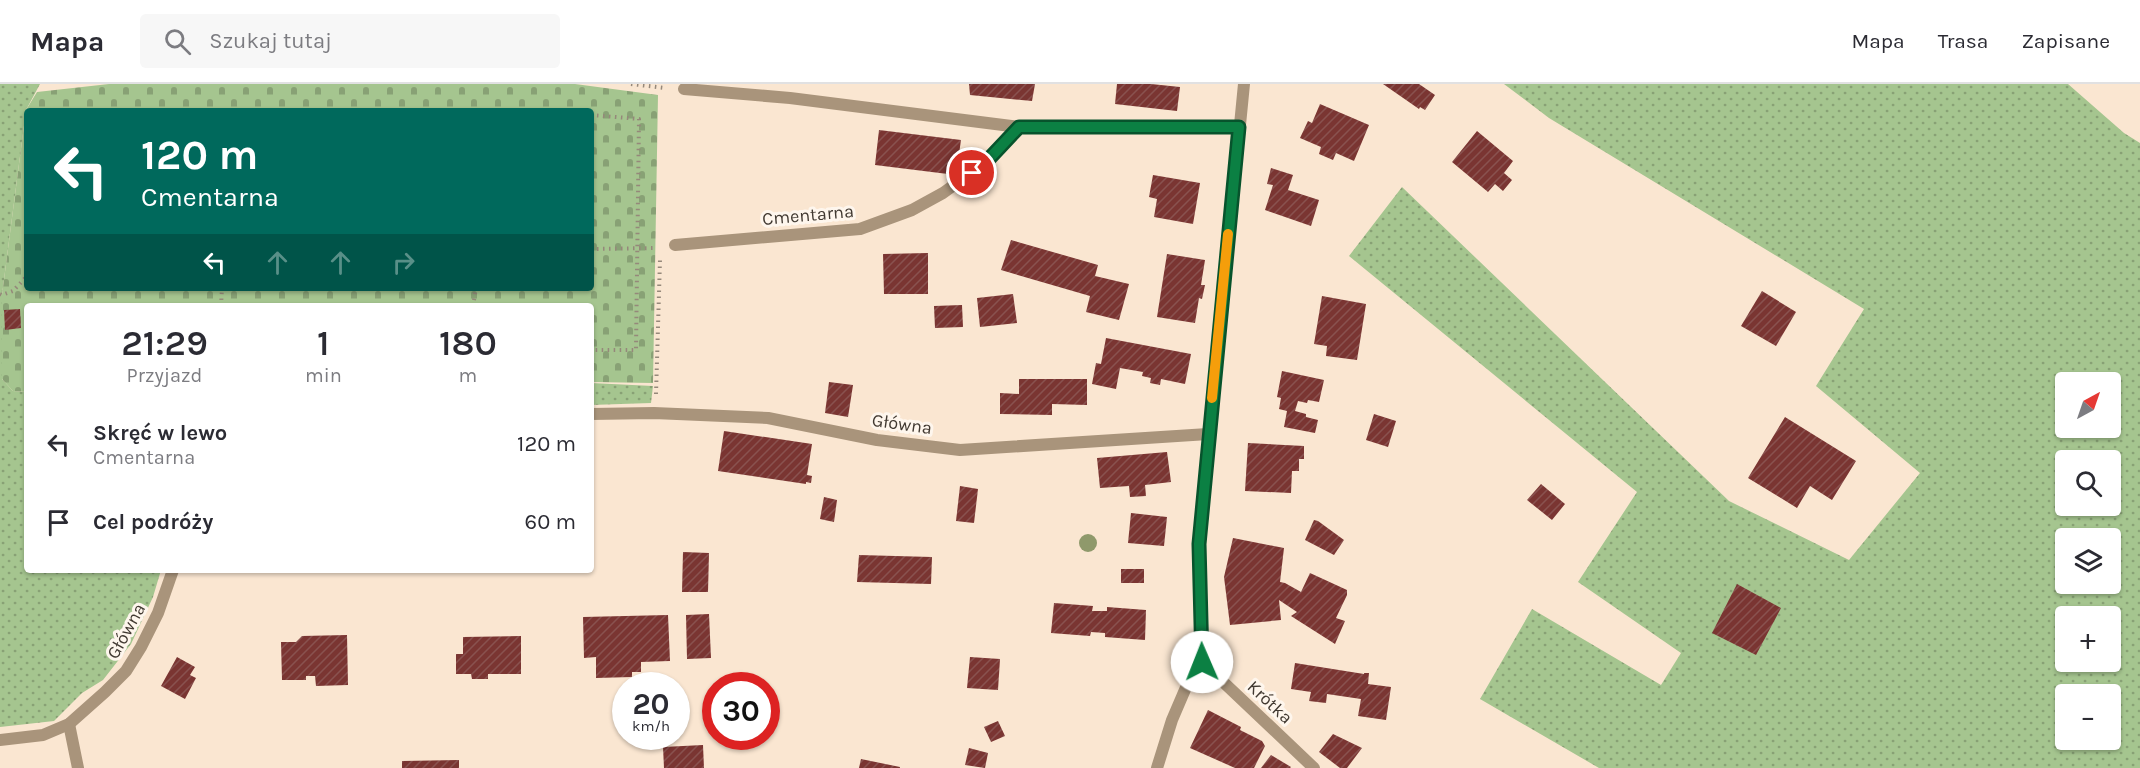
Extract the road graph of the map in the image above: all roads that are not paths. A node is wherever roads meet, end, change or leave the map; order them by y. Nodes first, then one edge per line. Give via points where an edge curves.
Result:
1 (1244, 84) edge
2 (684, 89) road end
3 (1019, 127) junction
4 (1239, 127) junction
5 (675, 245) dead end
6 (594, 414) edge
7 (1208, 434) junction
8 (172, 573) edge
9 (1202, 662) junction
10 (69, 724) junction
11 (0, 740) edge
12 (78, 768) edge
13 (1157, 768) edge
14 (1314, 768) edge

1 - 4 street
2 - 3 street via 790,98
3 - 4 street
3 - 5 street, Cmentarna via 986,162 943,193 912,210 860,229
4 - 7 street
6 - 7 street, Główna via 768,418 877,440 960,450
7 - 9 street via 1199,544
8 - 10 street, Główna via 158,613 126,671
9 - 13 street via 1172,720
9 - 14 street, Krótka
10 - 11 street, Główna via 43,735
10 - 12 street

